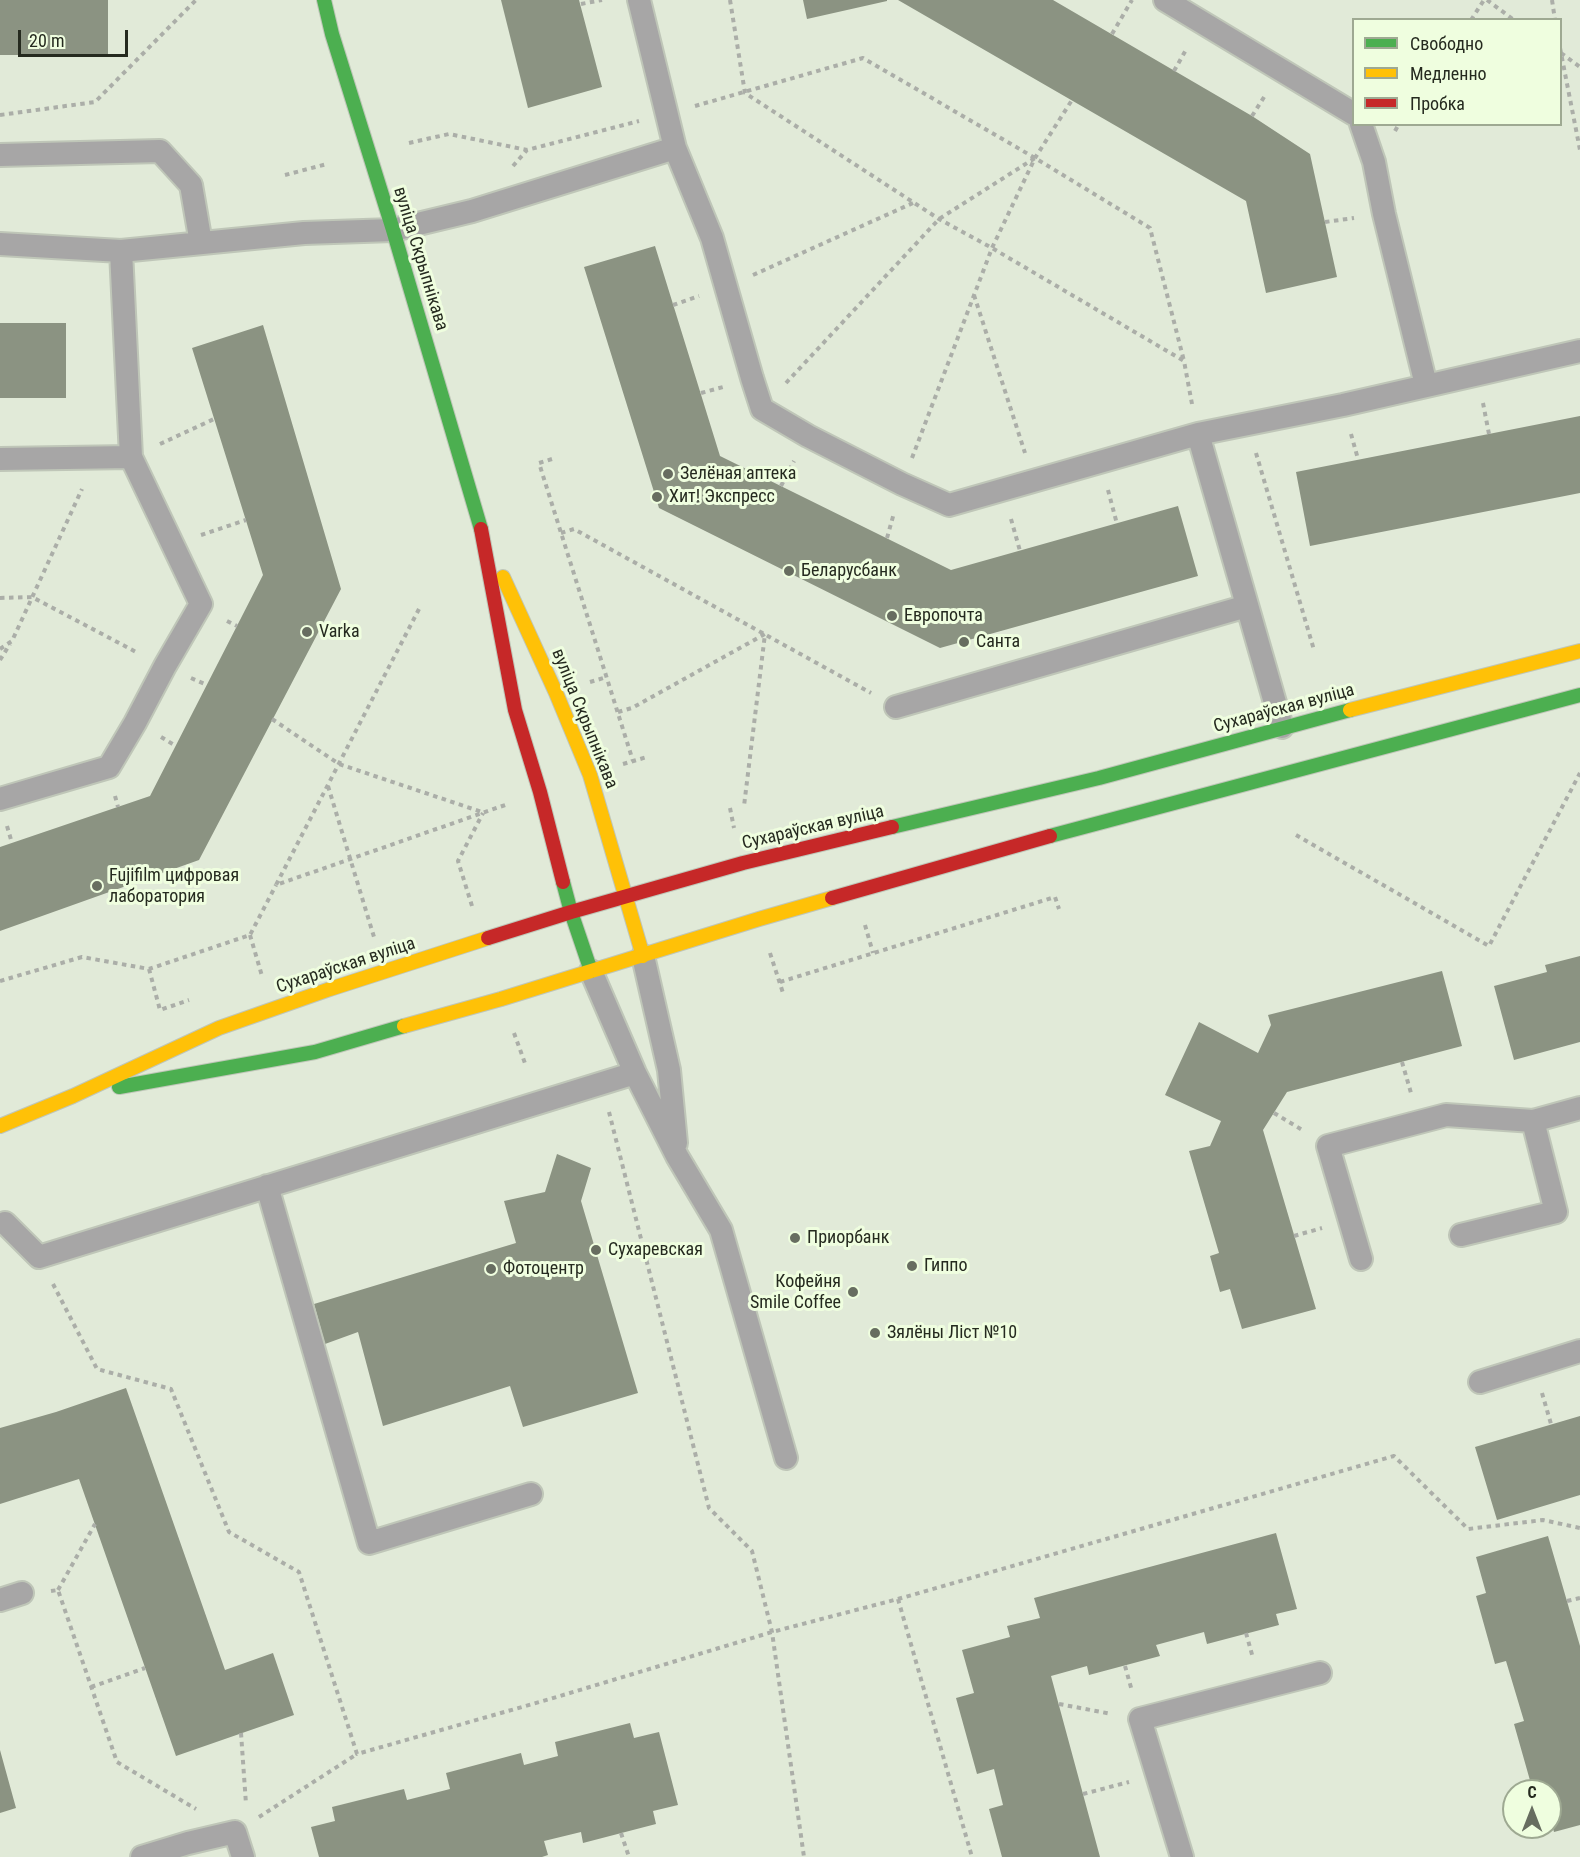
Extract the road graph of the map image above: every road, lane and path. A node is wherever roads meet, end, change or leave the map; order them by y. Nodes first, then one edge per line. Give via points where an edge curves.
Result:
1 (196, 0) edge
2 (324, 0) edge
3 (602, 0) edge
4 (639, 0) edge
5 (730, 0) edge
6 (1132, 0) edge
7 (1165, 0) edge
8 (1486, 0) edge
9 (1552, 0) edge
10 (580, 4) dead end
11 (1472, 18) edge
12 (1511, 18) edge
13 (1556, 18) edge
14 (1112, 34) dead end
15 (1562, 54) edge
16 (1562, 58) edge
17 (1580, 67) edge
18 (745, 93) junction
19 (1072, 100) dead end
20 (667, 113) junction
21 (1352, 113) edge
22 (0, 115) edge
23 (1362, 126) edge
24 (409, 143) dead end
25 (675, 148) junction
26 (1580, 150) edge
27 (0, 155) edge
28 (1035, 158) junction
29 (327, 164) dead end
30 (285, 175) dead end
31 (914, 203) junction
32 (939, 219) junction
33 (393, 230) junction
34 (201, 243) junction
35 (0, 244) edge
36 (992, 248) junction
37 (121, 251) junction
38 (726, 287) junction
39 (973, 294) junction
40 (1580, 351) edge
41 (1184, 361) junction
42 (1426, 385) junction
43 (762, 409) junction
44 (214, 419) dead end
45 (1198, 434) junction
46 (1255, 449) dead end
47 (97, 457) junction
48 (131, 458) junction
49 (0, 459) edge
50 (552, 459) dead end
51 (1034, 481) junction
52 (902, 484) junction
53 (246, 520) dead end
54 (481, 528) junction
55 (561, 533) junction
56 (172, 544) junction
57 (32, 597) junction
58 (0, 598) edge
59 (1247, 606) junction
60 (419, 609) dead end
61 (765, 634) junction
62 (12, 641) junction
63 (0, 649) edge
64 (1314, 650) dead end
65 (1580, 651) edge
66 (0, 660) edge
67 (165, 666) junction
68 (1580, 695) edge
69 (896, 707) joint
70 (618, 712) junction
71 (272, 719) dead end
72 (1282, 727) junction
73 (633, 761) dead end
74 (339, 764) junction
75 (1580, 773) edge
76 (327, 786) junction
77 (0, 799) edge
78 (744, 806) dead end
79 (483, 813) junction
80 (1296, 835) dead end
81 (350, 859) junction
82 (276, 885) junction
83 (625, 896) junction
84 (472, 908) dead end
85 (1059, 909) dead end
86 (572, 912) junction
87 (250, 935) junction
88 (375, 940) dead end
89 (643, 956) junction
90 (149, 969) junction
91 (591, 971) junction
92 (262, 976) dead end
93 (0, 981) edge
94 (780, 982) dead end
95 (160, 1010) dead end
96 (635, 1073) junction
97 (602, 1082) junction
98 (73, 1096) junction
99 (1580, 1108) edge
100 (1533, 1121) junction
101 (0, 1126) edge
102 (677, 1156) junction
103 (267, 1186) junction
104 (5, 1223) dead end
105 (1461, 1234) dead end
106 (39, 1257) junction
107 (1362, 1259) dead end
108 (1580, 1352) edge
109 (1480, 1382) dead end
110 (786, 1458) dead end
111 (531, 1494) dead end
112 (95, 1524) dead end
113 (1580, 1527) edge
114 (58, 1590) junction
115 (22, 1593) joint
116 (1580, 1598) edge
117 (898, 1599) junction
118 (0, 1600) edge
119 (1567, 1601) dead end
120 (771, 1632) junction
121 (145, 1668) dead end
122 (1320, 1673) dead end
123 (92, 1687) junction
124 (1059, 1704) dead end
125 (1140, 1719) junction
126 (241, 1733) dead end
127 (357, 1754) junction
128 (1158, 1775) junction
129 (1083, 1794) dead end
130 (241, 1828) junction
131 (621, 1833) dead end
132 (141, 1857) edge
133 (243, 1857) edge
134 (628, 1857) edge
135 (804, 1857) edge
136 (972, 1857) edge
137 (1182, 1857) edge

1 - 22 path via 95,102
2 - 33 main road, вуліца Скрыпнікава
3 - 10 path
4 - 20 lane
5 - 18 path
6 - 14 path
7 - 21 lane
8 - 11 path
8 - 12 path
9 - 13 path
15 - 17 path
16 - 26 path
18 - 20 path
18 - 28 path via 863,58
18 - 31 path
19 - 28 path
20 - 24 path via 527,150 449,134
20 - 25 lane
23 - 42 lane via 1374,162
25 - 33 lane via 472,211
25 - 38 lane via 712,238
27 - 34 lane via 160,151 191,185
28 - 32 path
28 - 36 path
28 - 41 path via 1149,228
29 - 30 path
31 - 32 path
31 - 38 path
32 - 36 path
32 - 43 path
33 - 34 lane via 304,233
33 - 54 main road, вуліца Скрыпнікава
34 - 37 lane
35 - 37 lane
36 - 39 path
36 - 41 path
37 - 48 lane
38 - 43 lane
39 - 51 path
39 - 52 path
40 - 42 lane
41 - 45 path
42 - 45 lane
43 - 52 lane
44 - 48 path
45 - 51 lane
45 - 59 lane
46 - 64 path
47 - 48 lane
47 - 49 lane
47 - 57 path
48 - 56 lane
50 - 55 path via 538,463
51 - 52 lane via 950,505
53 - 56 path
54 - 83 main road, вуліца Скрыпнікава via 590,775
54 - 86 main road, вуліца Скрыпнікава via 515,710
55 - 61 path via 574,528
55 - 70 path
56 - 67 lane via 201,604
57 - 58 path
57 - 62 path
57 - 67 path
59 - 69 lane
59 - 72 lane
60 - 74 path
61 - 69 path
61 - 70 path via 632,708
61 - 78 path
62 - 63 path
62 - 66 path
65 - 72 main road, Сухараўская вуліца
67 - 77 lane via 109,767
68 - 89 main road, Сухараўская вуліца via 1109,819
70 - 73 path
71 - 74 path
72 - 83 main road, Сухараўская вуліца via 1098,778 743,863
74 - 76 path
74 - 79 path
75 - 80 path via 1489,946
76 - 81 path
76 - 82 path
79 - 81 path
79 - 84 path via 458,861
81 - 82 path
81 - 88 path
82 - 87 path
83 - 86 main road, Сухараўская вуліца
83 - 89 main road, вуліца Скрыпнікава
85 - 94 path via 1055,897
86 - 91 main road, вуліца Скрыпнікава
86 - 98 main road, Сухараўская вуліца via 219,1028
87 - 90 path
87 - 92 path
89 - 91 main road, Сухараўская вуліца
89 - 102 lane via 669,1070
90 - 93 path via 82,957
90 - 95 path
91 - 96 lane
91 - 98 main road, Сухараўская вуліца via 315,1052
96 - 97 lane
96 - 102 lane
97 - 103 lane
97 - 120 path via 709,1508 752,1551
98 - 101 main road, Сухараўская вуліца
99 - 100 lane
100 - 105 lane via 1556,1212
100 - 107 lane via 1446,1114 1328,1146
102 - 110 lane via 720,1230
103 - 106 lane
103 - 111 lane via 369,1543
104 - 106 lane
106 - 127 path via 96,1369 171,1389 229,1532 299,1572
108 - 109 lane
112 - 114 path
113 - 117 path via 1543,1520 1468,1529 1394,1456
114 - 115 path
114 - 123 path
115 - 118 lane
116 - 119 path
117 - 120 path
117 - 136 path
120 - 127 path
120 - 135 path
121 - 123 path
122 - 125 lane
123 - 130 path via 117,1762
124 - 125 path
125 - 128 lane
126 - 130 path
127 - 130 path
128 - 129 path
128 - 137 lane
130 - 132 lane
130 - 133 lane
131 - 134 path

